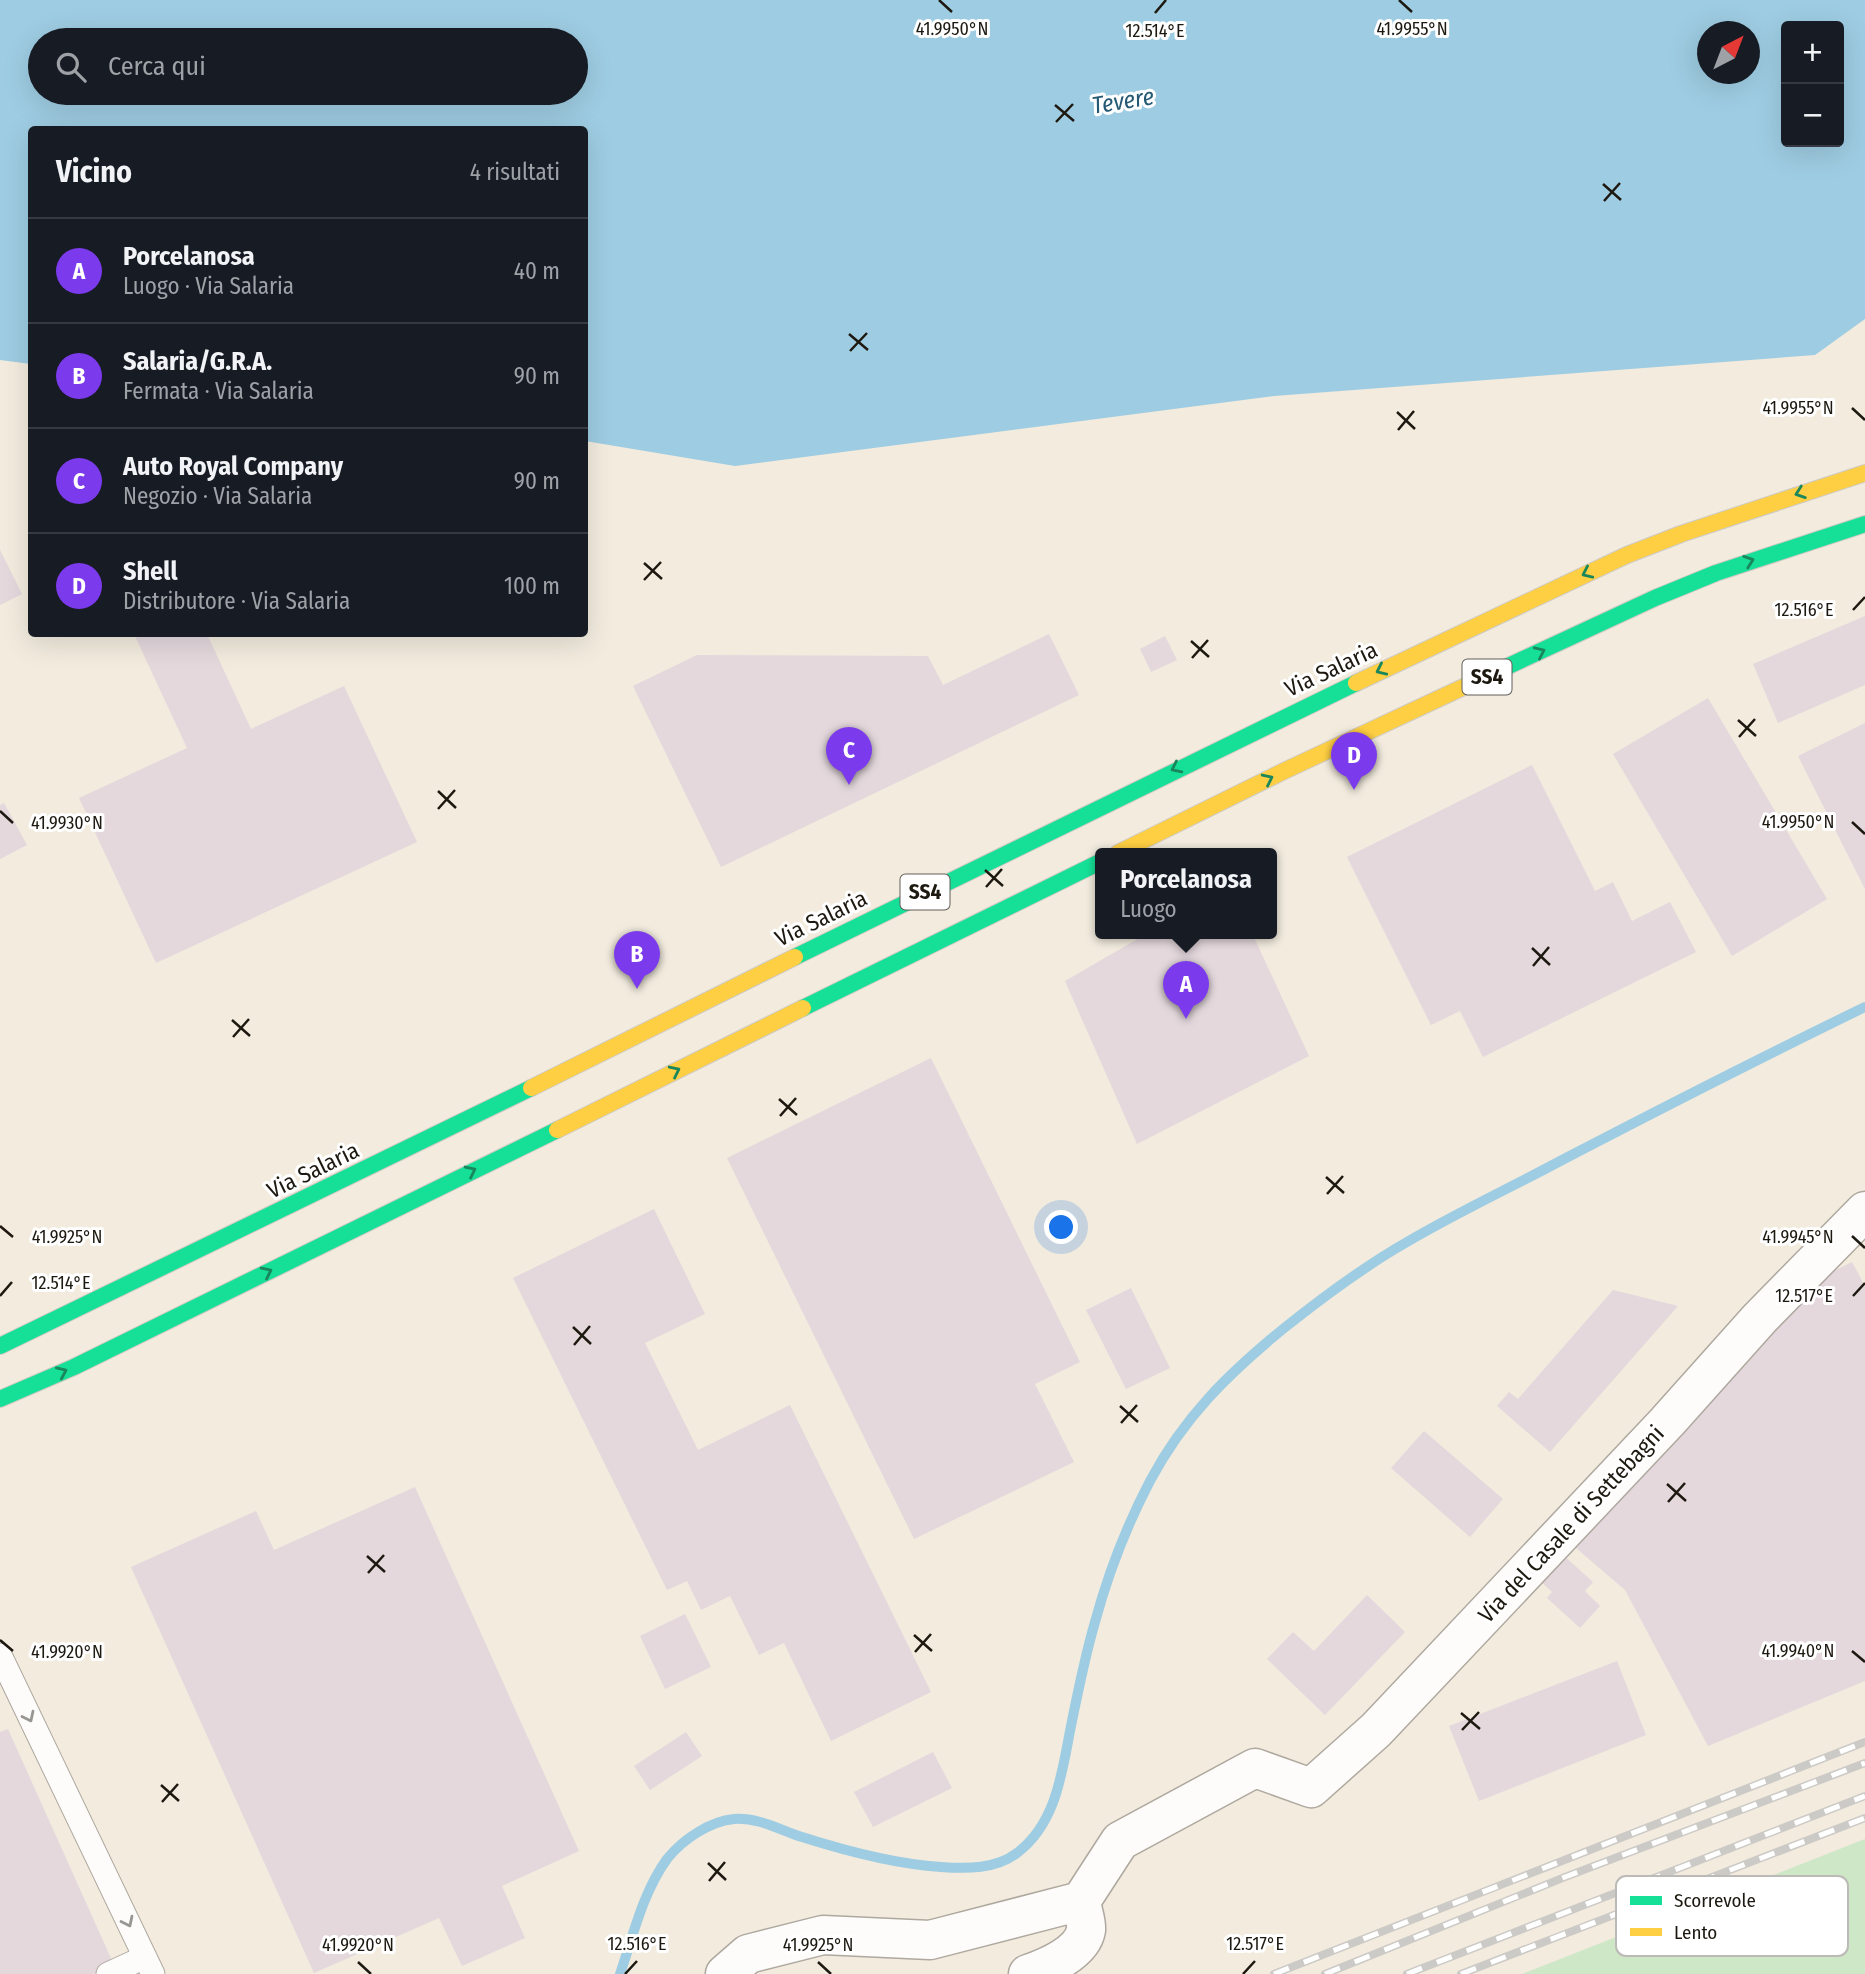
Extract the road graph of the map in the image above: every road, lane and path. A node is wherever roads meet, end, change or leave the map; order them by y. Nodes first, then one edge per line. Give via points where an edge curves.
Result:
1 (1865, 472) edge
2 (1865, 524) edge
3 (1128, 848) edge
4 (1095, 864) edge
5 (1865, 1211) edge
6 (0, 1346) edge
7 (0, 1399) edge
8 (0, 1655) edge
9 (1081, 1901) junction
10 (149, 1966) edge
11 (108, 1974) edge
12 (725, 1974) edge
13 (1028, 1974) edge

1 -> 6 main road, Via Salaria / SS4 via 1681,534 1577,578 1245,735
3 -> 2 main road, SS4 via 1655,598
7 -> 4 main road, SS4 via 74,1367
5 - 9 street, Via del Casale di Settebagni via 1377,1730 1311,1788 1255,1768 1120,1841
8 -> 10 lane
9 - 12 street via 930,1940 823,1935 748,1954
9 - 13 street via 1086,1929 1078,1947
10 - 11 lane

